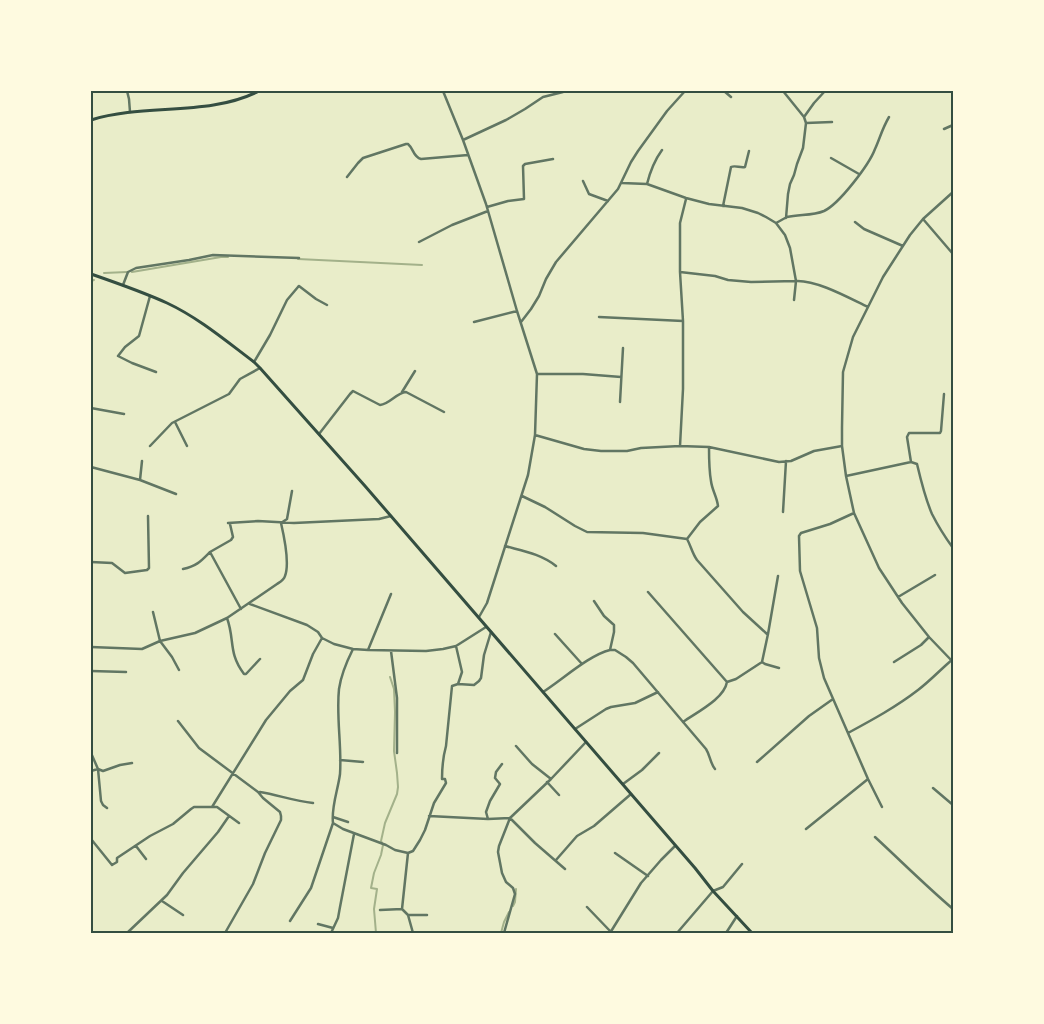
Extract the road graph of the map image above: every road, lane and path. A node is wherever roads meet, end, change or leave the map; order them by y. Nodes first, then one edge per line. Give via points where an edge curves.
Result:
1 (126, 91) edge
2 (248, 91) edge
3 (259, 91) edge
4 (443, 91) edge
5 (563, 91) edge
6 (686, 91) edge
7 (724, 91) edge
8 (783, 91) edge
9 (825, 91) edge
10 (248, 96) junction
11 (731, 97) dead end
12 (130, 112) junction
13 (804, 117) junction
14 (888, 118) dead end
15 (91, 120) edge
16 (806, 122) junction
17 (832, 122) dead end
18 (953, 125) edge
19 (944, 129) dead end
20 (463, 140) junction
21 (662, 150) dead end
22 (749, 151) dead end
23 (468, 154) junction
24 (831, 158) dead end
25 (553, 159) dead end
26 (860, 174) junction
27 (347, 177) dead end
28 (583, 181) dead end
29 (622, 182) junction
30 (647, 184) junction
31 (953, 192) edge
32 (686, 198) junction
33 (608, 201) junction
34 (723, 206) junction
35 (487, 207) junction
36 (488, 211) junction
37 (786, 218) junction
38 (923, 219) junction
39 (855, 222) dead end
40 (776, 223) junction
41 (419, 242) dead end
42 (903, 246) junction
43 (953, 254) edge
44 (299, 258) dead end
45 (680, 272) junction
46 (91, 274) edge
47 (796, 281) junction
48 (123, 285) junction
49 (150, 296) junction
50 (794, 300) dead end
51 (327, 306) dead end
52 (868, 307) junction
53 (517, 311) junction
54 (599, 317) dead end
55 (683, 321) junction
56 (474, 322) dead end
57 (520, 322) junction
58 (623, 348) dead end
59 (254, 362) junction
60 (260, 368) junction
61 (415, 371) dead end
62 (156, 372) dead end
63 (537, 374) junction
64 (621, 377) junction
65 (402, 392) junction
66 (944, 394) dead end
67 (620, 402) dead end
68 (91, 408) edge
69 (444, 412) dead end
70 (124, 414) dead end
71 (175, 422) junction
72 (319, 434) junction
73 (535, 435) junction
74 (150, 446) dead end
75 (187, 446) dead end
76 (680, 446) junction
77 (842, 446) junction
78 (709, 447) junction
79 (142, 461) dead end
80 (786, 461) junction
81 (911, 462) junction
82 (91, 467) edge
83 (846, 476) junction
84 (140, 480) junction
85 (292, 491) dead end
86 (176, 494) dead end
87 (522, 496) junction
88 (783, 512) dead end
89 (854, 513) junction
90 (148, 516) dead end
91 (391, 516) junction
92 (281, 523) junction
93 (687, 539) junction
94 (506, 546) junction
95 (953, 548) edge
96 (210, 552) junction
97 (91, 562) edge
98 (556, 566) dead end
99 (183, 569) dead end
100 (935, 575) dead end
101 (778, 576) dead end
102 (648, 592) dead end
103 (391, 594) dead end
104 (898, 597) junction
105 (594, 601) dead end
106 (249, 604) junction
107 (240, 609) junction
108 (153, 612) dead end
109 (228, 618) junction
110 (478, 618) junction
111 (486, 627) junction
112 (491, 632) junction
113 (555, 634) dead end
114 (768, 634) junction
115 (929, 637) junction
116 (322, 638) junction
117 (160, 642) junction
118 (456, 646) junction
119 (91, 647) edge
120 (353, 649) junction
121 (368, 650) junction
122 (610, 650) junction
123 (391, 651) junction
124 (260, 660) dead end
125 (952, 661) edge
126 (762, 662) junction
127 (894, 662) dead end
128 (582, 664) junction
129 (779, 668) dead end
130 (179, 670) dead end
131 (91, 671) edge
132 (126, 672) dead end
133 (727, 682) junction
134 (458, 684) junction
135 (543, 692) junction
136 (658, 692) junction
137 (833, 699) junction
138 (178, 721) dead end
139 (683, 722) junction
140 (575, 729) junction
141 (848, 733) junction
142 (586, 741) junction
143 (516, 746) dead end
144 (91, 753) edge
145 (398, 753) dead end
146 (659, 753) dead end
147 (340, 760) junction
148 (363, 762) dead end
149 (756, 762) dead end
150 (132, 763) dead end
151 (502, 764) dead end
152 (98, 769) junction
153 (715, 769) dead end
154 (91, 771) edge
155 (234, 772) junction
156 (551, 778) junction
157 (868, 778) junction
158 (547, 782) junction
159 (623, 784) junction
160 (933, 788) dead end
161 (258, 792) junction
162 (631, 794) junction
163 (559, 795) dead end
164 (312, 803) dead end
165 (953, 806) edge
166 (212, 807) junction
167 (882, 807) dead end
168 (107, 808) dead end
169 (229, 816) junction
170 (332, 816) junction
171 (429, 816) junction
172 (510, 818) junction
173 (488, 819) junction
174 (348, 822) dead end
175 (239, 823) dead end
176 (333, 823) junction
177 (806, 829) dead end
178 (354, 834) junction
179 (875, 837) dead end
180 (91, 839) edge
181 (136, 846) junction
182 (675, 846) junction
183 (615, 853) dead end
184 (408, 854) junction
185 (146, 859) dead end
186 (556, 860) junction
187 (742, 864) dead end
188 (565, 869) dead end
189 (648, 876) junction
190 (713, 891) junction
191 (162, 900) junction
192 (587, 907) dead end
193 (402, 908) junction
194 (953, 909) edge
195 (380, 910) dead end
196 (183, 915) dead end
197 (408, 915) junction
198 (427, 915) dead end
199 (737, 916) junction
200 (290, 921) dead end
201 (318, 924) dead end
202 (332, 928) junction
203 (611, 932) edge
204 (127, 933) edge
205 (225, 933) edge
206 (331, 933) edge
207 (413, 933) edge
208 (504, 933) edge
209 (677, 933) edge
210 (726, 933) edge
211 (752, 933) edge

1 - 12 street
2 - 10 street
3 - 10 main road
4 - 20 street
5 - 20 street via 543,97
6 - 29 street via 638,151
7 - 11 street
8 - 13 street
9 - 13 street
10 - 12 main road via 226,103
12 - 15 main road
13 - 16 street
14 - 26 street via 875,150
16 - 17 street
16 - 37 street via 803,148 790,184
18 - 19 street
20 - 23 street
21 - 30 street
22 - 34 street via 745,167 730,167
23 - 27 street via 421,159 416,157 411,145 406,144 363,158
23 - 35 street
24 - 26 street
25 - 35 street via 524,164 524,199
26 - 37 street via 826,210
28 - 33 street via 589,194
29 - 30 street
29 - 33 street
30 - 32 street
31 - 38 street
32 - 34 street
32 - 45 street via 680,223
33 - 57 street via 556,262 531,310
34 - 40 street via 750,210
35 - 36 street
36 - 41 street
36 - 53 street
37 - 40 street
38 - 42 street
38 - 43 street
39 - 42 street via 864,230
40 - 47 street via 790,248
42 - 52 street
44 - 48 street via 212,255 136,268 128,272
45 - 47 street via 751,282
45 - 55 street
46 - 48 main road
47 - 50 street
47 - 52 street via 831,290
48 - 49 main road
49 - 59 main road via 207,326
49 - 62 street via 139,336 118,356
51 - 59 street via 299,286 287,300
52 - 77 street via 850,343 843,372
53 - 56 street
53 - 57 street
54 - 55 street
55 - 76 street
57 - 63 street
58 - 64 street
59 - 60 main road
60 - 71 street via 240,379 229,394
60 - 72 main road
61 - 65 street
63 - 64 street
63 - 73 street
64 - 67 street
65 - 69 street
65 - 72 street via 380,405 352,391
66 - 81 street via 941,431 909,433 907,437
68 - 70 street
71 - 74 street
71 - 75 street
72 - 91 main road
73 - 76 street via 601,451
73 - 87 street
76 - 78 street
77 - 80 street
77 - 83 street
78 - 80 street
78 - 93 street via 711,483 718,506
79 - 84 street
80 - 88 street
81 - 83 street
81 - 95 street via 917,464 932,514
82 - 84 street
83 - 89 street
84 - 86 street
85 - 92 street via 287,519
87 - 93 street via 587,532 643,533
87 - 94 street
89 - 104 street via 879,568
89 - 137 street via 799,536 800,571 818,628 819,658 824,678
90 - 97 street via 150,568 126,573 112,563
91 - 92 street
91 - 110 main road
92 - 96 street via 229,523 234,537
92 - 106 street via 287,559 285,578
93 - 114 street via 697,560 743,612
94 - 98 street via 538,555
94 - 110 street via 487,602
96 - 99 street via 200,563
96 - 107 street
100 - 104 street
101 - 114 street
102 - 133 street
103 - 121 street
104 - 115 street
105 - 122 street via 614,625
106 - 107 street
106 - 116 street via 307,625
107 - 109 street
108 - 117 street
109 - 117 street via 195,633
109 - 124 street via 234,658 244,674
110 - 111 main road
111 - 112 main road
111 - 118 street
112 - 134 street via 479,681 474,686
112 - 135 main road
113 - 128 street
114 - 126 street
115 - 125 street
115 - 127 street
116 - 120 street
116 - 155 street via 312,654 303,680 266,720
117 - 119 street via 142,649
117 - 130 street
118 - 123 street via 426,651
118 - 134 street via 462,672
120 - 121 street
120 - 147 street via 340,687
121 - 123 street
122 - 128 street
122 - 136 street via 626,657
123 - 145 street via 397,698
125 - 141 street via 885,713
126 - 129 street
126 - 133 street via 736,680
128 - 135 street
131 - 132 street
133 - 139 street via 719,697
134 - 171 street via 452,686 443,754 442,779 446,783
135 - 140 main road
136 - 139 street
136 - 140 street via 636,703 612,706
137 - 141 street
137 - 149 street
138 - 155 street via 199,748
139 - 153 street via 709,754
140 - 142 main road
141 - 157 street
142 - 156 street
142 - 159 main road
143 - 156 street
144 - 152 street
146 - 159 street
147 - 148 street
147 - 170 street
150 - 152 street via 103,772
151 - 173 street via 496,772 495,778 500,784 486,812
152 - 154 street
152 - 168 street via 101,801
155 - 161 street
155 - 166 street
156 - 158 street
157 - 167 street
157 - 177 street
158 - 163 street
158 - 172 street
159 - 162 main road
160 - 165 street
161 - 164 street
161 - 205 street via 280,812 281,818 253,884
162 - 182 main road
162 - 186 street via 594,826 577,836
166 - 169 street
166 - 181 street via 190,808 173,824
169 - 175 street
169 - 191 street
170 - 174 street
170 - 176 street
171 - 173 street
171 - 184 street via 420,840
172 - 173 street
172 - 186 street
172 - 208 street via 498,850 502,873 515,894
176 - 178 street
176 - 200 street via 311,888
178 - 184 street
178 - 202 street via 338,918
179 - 194 street
180 - 181 street via 112,865
181 - 185 street
182 - 189 street
182 - 190 main road
183 - 189 street
184 - 193 street
186 - 188 street
187 - 190 street via 722,887
189 - 203 street
190 - 199 main road
190 - 209 street
191 - 196 street
191 - 204 street
192 - 203 street
193 - 195 street
193 - 197 street
197 - 198 street
197 - 207 street
199 - 210 street
199 - 211 main road
201 - 202 street
202 - 206 street

